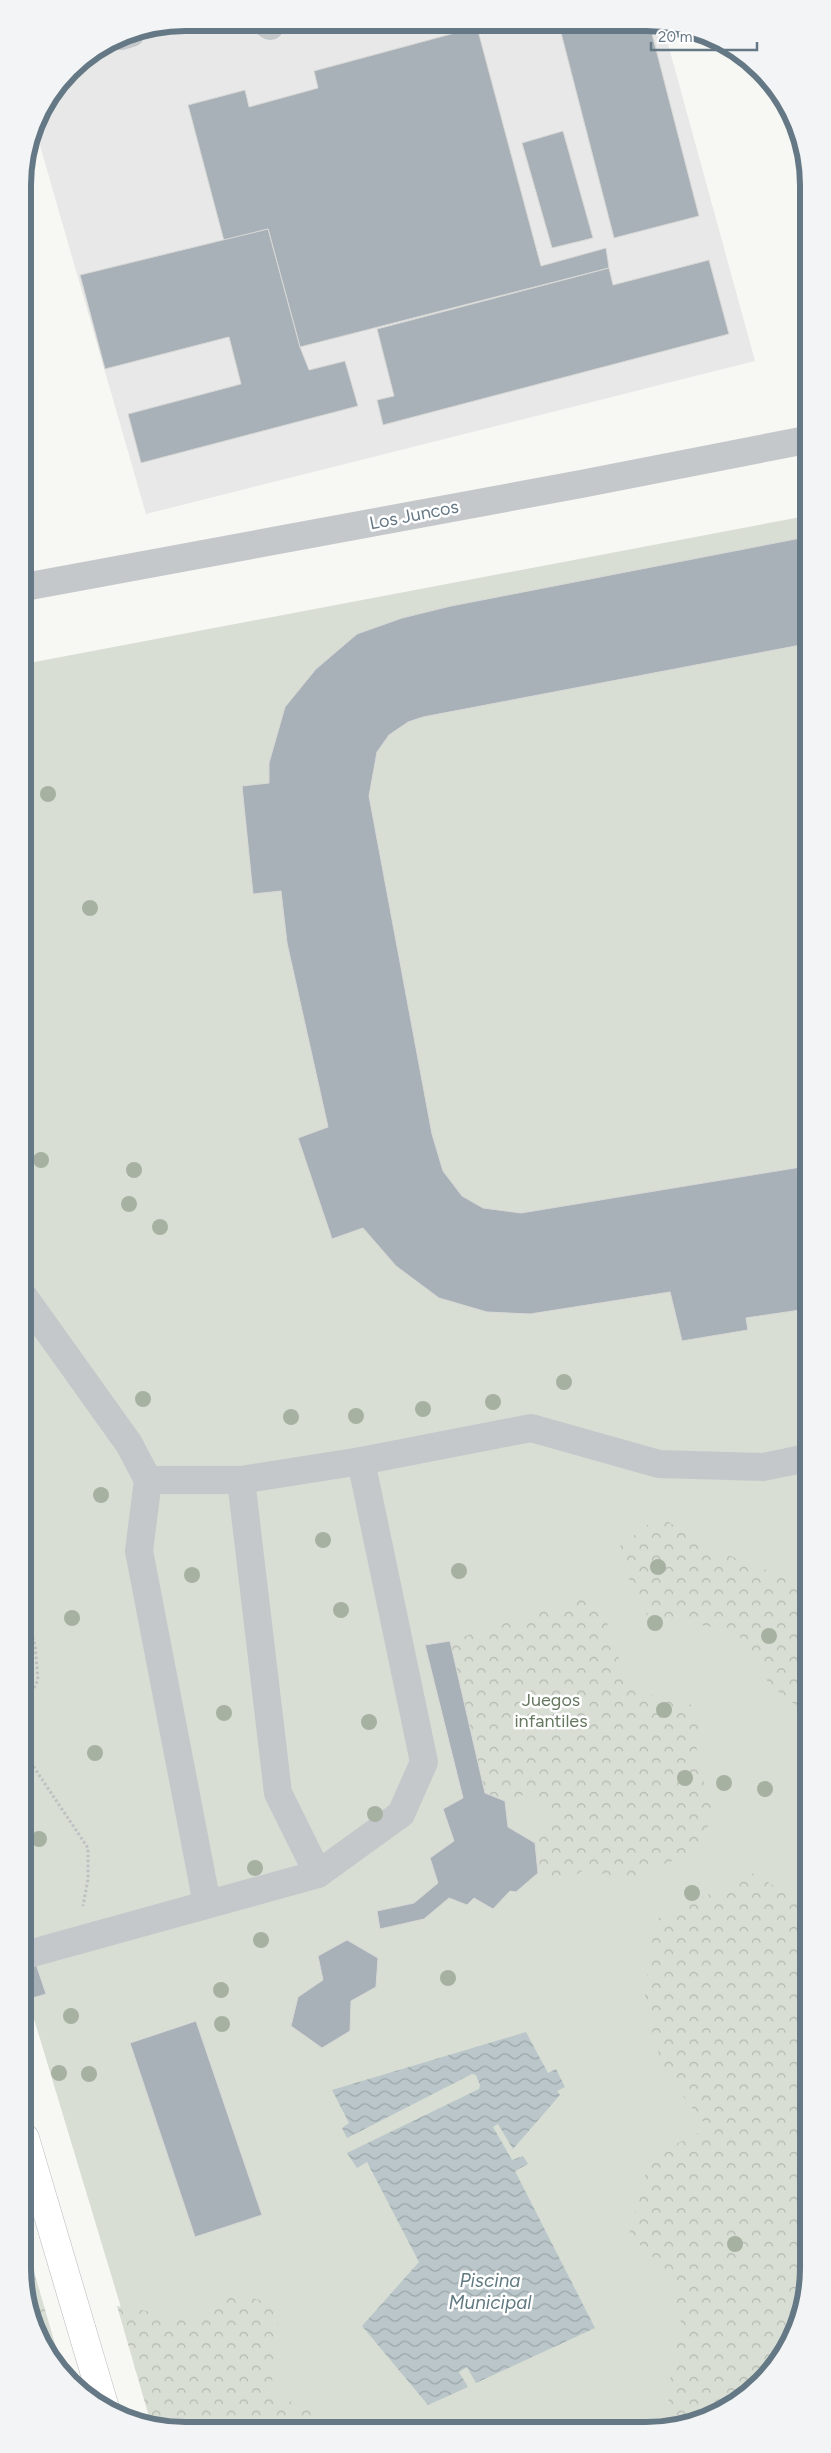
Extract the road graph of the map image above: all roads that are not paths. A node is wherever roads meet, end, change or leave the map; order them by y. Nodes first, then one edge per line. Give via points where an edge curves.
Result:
1 (800, 441) edge
2 (32, 586) edge
3 (31, 1307) edge
4 (799, 1460) edge
5 (361, 1462) junction
6 (148, 1480) junction
7 (241, 1480) junction
8 (318, 1874) junction
9 (207, 1904) junction
10 (31, 1953) edge
11 (31, 2155) edge
12 (102, 2397) edge

1 - 2 street, Los Juncos
3 - 6 street via 129,1444
4 - 5 street via 763,1467 659,1464 531,1428
5 - 7 street
5 - 8 street via 424,1762 401,1814
6 - 7 street
6 - 9 street via 139,1550
7 - 8 street via 278,1793
8 - 9 street
9 - 10 street
11 - 12 main road

